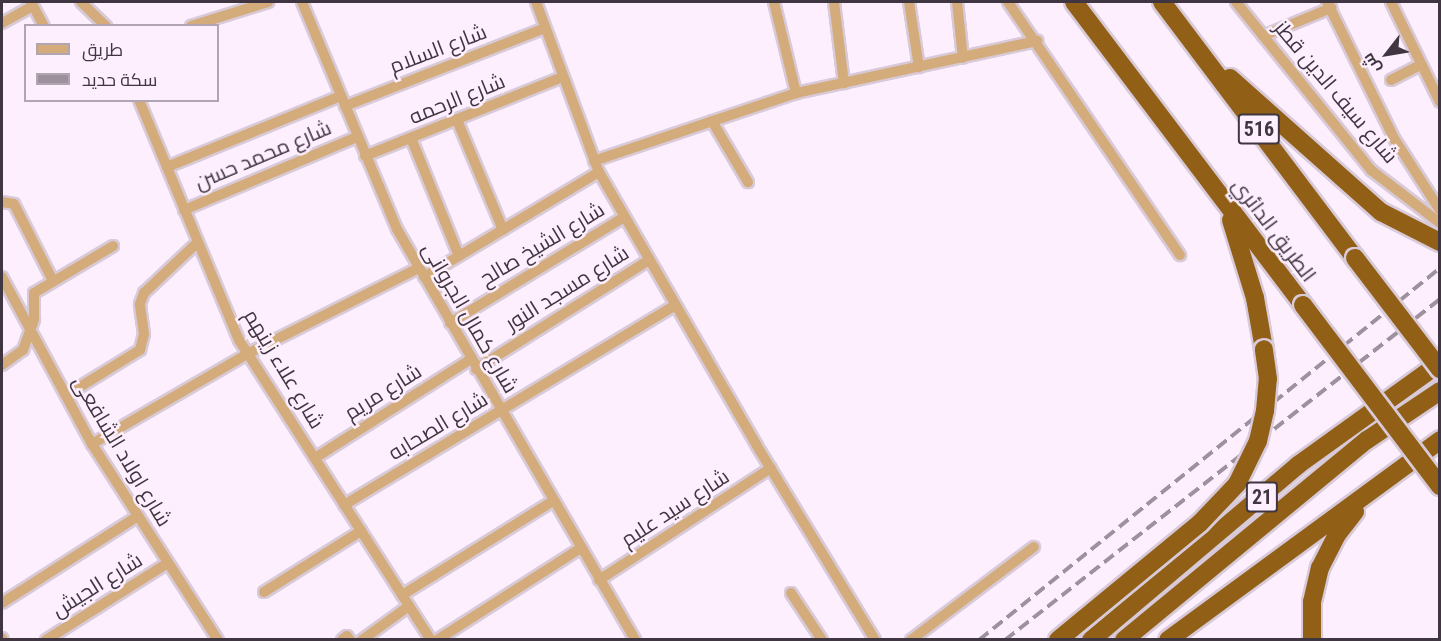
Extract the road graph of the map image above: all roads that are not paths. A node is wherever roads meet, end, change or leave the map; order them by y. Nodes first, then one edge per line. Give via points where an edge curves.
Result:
1 (81, 2) edge
2 (268, 2) edge
3 (302, 2) edge
4 (536, 2) edge
5 (774, 2) edge
6 (834, 2) edge
7 (909, 2) edge
8 (957, 2) edge
9 (1008, 2) edge
10 (1074, 2) edge
11 (1162, 2) edge
12 (1236, 2) edge
13 (1391, 2) edge
14 (32, 4) edge
15 (1329, 5) edge
16 (235, 6) edge
17 (2, 23) edge
18 (43, 24) edge
19 (104, 24) edge
20 (195, 24) edge
21 (545, 28) junction
22 (1263, 36) junction
23 (1037, 41) junction
24 (1198, 49) junction
25 (963, 58) junction
26 (1421, 65) junction
27 (919, 67) junction
28 (563, 77) junction
29 (1390, 80) dead end
30 (1435, 82) edge
31 (844, 83) junction
32 (796, 93) junction
33 (343, 101) junction
34 (140, 102) edge
35 (1440, 102) edge
36 (457, 120) junction
37 (712, 121) junction
38 (357, 137) junction
39 (411, 138) junction
40 (365, 156) junction
41 (594, 160) junction
42 (167, 167) junction
43 (599, 172) junction
44 (748, 182) dead end
45 (2, 202) edge
46 (1224, 202) junction
47 (184, 210) junction
48 (1440, 210) edge
49 (624, 217) junction
50 (1440, 223) edge
51 (503, 230) junction
52 (198, 242) junction
53 (1440, 242) edge
54 (113, 246) dead end
55 (1180, 255) dead end
56 (459, 256) junction
57 (649, 260) junction
58 (422, 272) junction
59 (2, 278) edge
60 (53, 281) junction
61 (675, 305) junction
62 (450, 323) junction
63 (29, 330) junction
64 (247, 354) junction
65 (1440, 363) edge
66 (474, 364) junction
67 (2, 365) edge
68 (1440, 369) edge
69 (78, 388) dead end
70 (1440, 391) edge
71 (501, 411) junction
72 (1440, 440) edge
73 (92, 444) junction
74 (315, 458) junction
75 (771, 468) junction
76 (1440, 486) edge
77 (1368, 495) junction
78 (553, 501) junction
79 (344, 505) junction
80 (138, 516) junction
81 (361, 531) junction
82 (1034, 547) dead end
83 (580, 548) junction
84 (168, 563) junction
85 (599, 580) junction
86 (264, 592) dead end
87 (791, 593) dead end
88 (402, 595) junction
89 (2, 603) edge
90 (410, 606) junction
91 (46, 639) edge
92 (218, 639) edge
93 (342, 639) edge
94 (350, 639) edge
95 (362, 639) edge
96 (431, 639) edge
97 (437, 639) edge
98 (635, 639) edge
99 (822, 639) edge
100 (875, 639) edge
101 (911, 639) edge
102 (1058, 639) edge
103 (1091, 639) edge
104 (1125, 639) edge
105 (1168, 639) edge
106 (1312, 639) edge

1 - 19 street
2 - 16 street
3 - 33 street, شارع كمال الجروانى
4 - 21 street
5 - 32 street
6 - 31 street
7 - 27 street
8 - 25 street
9 - 23 street
10 - 46 highway, الطريق الدائري
11 - 24 highway, 516
12 - 22 street, شارع سيف الدين قطز
13 - 26 street
14 - 17 street
14 - 18 street
15 - 22 street
15 - 48 street via 1395,140
16 - 20 street
21 - 28 street
21 - 33 street, شارع السلام
22 - 50 street, شارع سيف الدين قطز via 1371,170
23 - 25 street
23 - 55 street
24 - 53 highway via 1388,217
24 - 68 highway, 516, bridge
25 - 27 street
26 - 29 street
26 - 30 street
27 - 31 street
28 - 36 street, شارع الرحمه
28 - 41 street
30 - 35 street
31 - 32 street
32 - 37 street
33 - 38 street, شارع كمال الجروانى
33 - 42 street, شارع السلام
34 - 42 street, شارع علاء زينهم
36 - 39 street, شارع الرحمه
36 - 51 street
37 - 41 street
37 - 44 street
38 - 40 street, شارع كمال الجروانى
38 - 47 street, شارع محمد حسن
39 - 40 street, شارع الرحمه
39 - 56 street
40 - 58 street, شارع كمال الجروانى via 397,229
41 - 43 street
42 - 47 street, شارع علاء زينهم
43 - 49 street
43 - 51 street
45 - 60 street via 14,204
46 - 76 highway, الطريق الدائري, bridge
46 - 102 highway, bridge via 1252,289 1264,349 1268,379 1258,441 1237,484 1200,523
47 - 52 street, شارع علاء زينهم
49 - 57 street
49 - 62 street, شارع الشيخ صالح
51 - 56 street
52 - 64 street, شارع علاء زينهم
52 - 69 street via 144,293 140,304 144,334 140,350
54 - 60 street
56 - 58 street
57 - 61 street
57 - 66 street, شارع مسجد النور
58 - 62 street, شارع كمال الجروانى
58 - 64 street
59 - 63 street, شارع اولاد الشافعى
60 - 63 street via 34,292 35,313
61 - 71 street, شارع الصحابه
61 - 75 street
62 - 66 street, شارع كمال الجروانى
63 - 67 street via 21,352
63 - 73 street, شارع اولاد الشافعى
64 - 73 street
64 - 74 street, شارع علاء زينهم
65 - 103 highway, 21 via 1306,458
66 - 71 street, شارع كمال الجروانى
66 - 74 street, شارع مريم
70 - 104 highway via 1350,454
71 - 78 street, شارع كمال الجروانى
71 - 79 street, شارع الصحابه
72 - 77 highway
73 - 80 street, شارع اولاد الشافعى
74 - 79 street, شارع علاء زينهم
75 - 85 street, شارع سيد عليم
75 - 100 street
77 - 105 highway
77 - 106 highway via 1336,536 1320,568 1312,602
78 - 83 street, شارع كمال الجروانى
78 - 88 street
79 - 81 street, شارع علاء زينهم
80 - 84 street, شارع اولاد الشافعى
80 - 89 street
81 - 86 street
81 - 88 street, شارع علاء زينهم
82 - 101 street
83 - 85 street, شارع كمال الجروانى
83 - 97 street
84 - 91 street, شارع الجيش
84 - 92 street, شارع اولاد الشافعى
85 - 98 street, شارع كمال الجروانى
87 - 99 street
88 - 90 street, شارع علاء زينهم
90 - 95 street
90 - 96 street, شارع علاء زينهم
93 - 94 street

